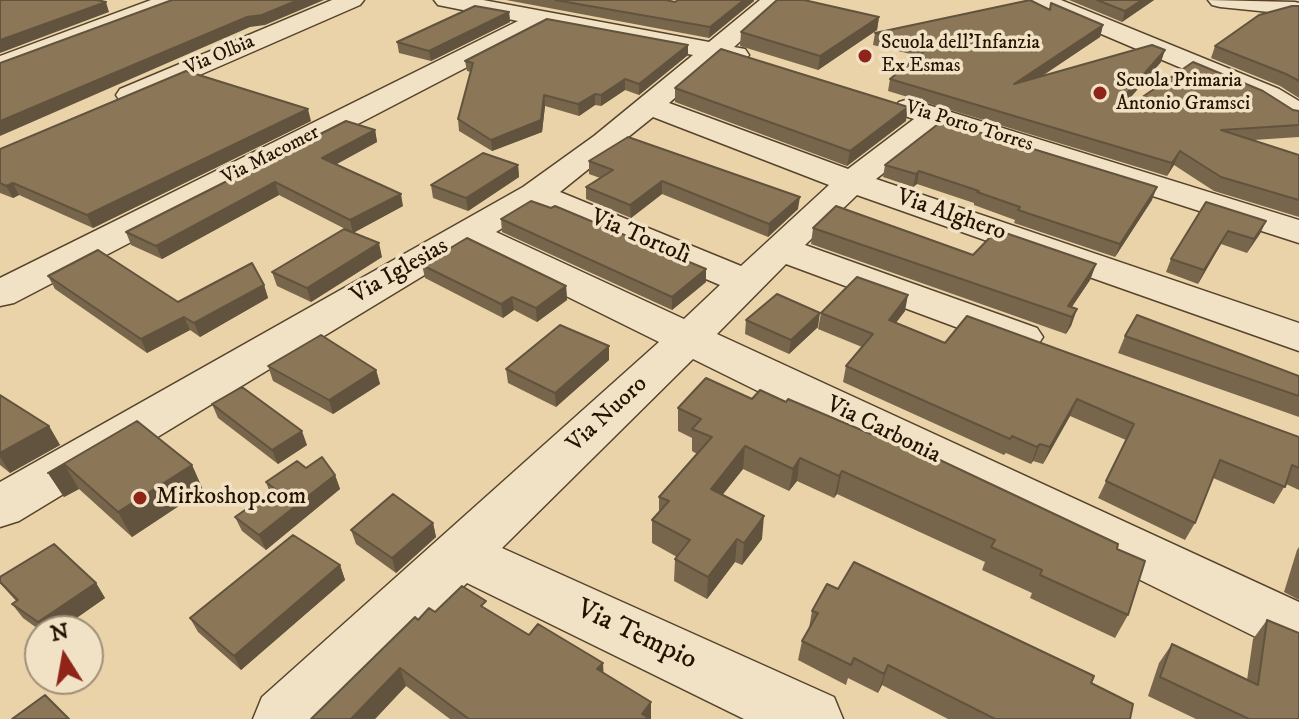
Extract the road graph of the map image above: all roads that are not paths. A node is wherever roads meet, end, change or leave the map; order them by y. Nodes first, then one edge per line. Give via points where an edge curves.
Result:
1 (172, 0) edge
2 (352, 0) edge
3 (446, 0) edge
4 (774, 0) edge
5 (1041, 0) edge
6 (1220, 0) edge
7 (1291, 7) edge
8 (543, 18) junction
9 (718, 50) junction
10 (0, 65) edge
11 (769, 66) edge
12 (875, 98) edge
13 (650, 106) junction
14 (103, 107) edge
15 (1299, 114) edge
16 (936, 117) junction
17 (852, 182) junction
18 (535, 194) junction
19 (1299, 232) edge
20 (467, 233) junction
21 (780, 249) junction
22 (746, 282) junction
23 (0, 294) edge
24 (689, 338) junction
25 (1299, 338) edge
26 (1062, 351) edge
27 (0, 507) edge
28 (461, 554) junction
29 (1299, 630) edge
30 (285, 719) edge
31 (811, 719) edge

1 - 10 street
2 - 14 street, Via Olbia
3 - 8 street
4 - 9 street, Via Iglesias
5 - 15 street via 1257,89
6 - 7 street
8 - 9 street
8 - 23 street, Via Macomer
9 - 11 street
9 - 13 street, Via Iglesias
12 - 16 street, Via Porto Torres
13 - 17 street, Via Alghero
13 - 18 street, Via Iglesias
16 - 17 street, Via Nuoro
16 - 19 street, Via Porto Torres
17 - 21 street, Via Nuoro
17 - 25 street, Via Alghero
18 - 20 street, Via Iglesias
18 - 22 street, Via Tortolì
20 - 24 street, Via Carbonia
20 - 27 street, Via Iglesias
21 - 22 street, Via Nuoro
21 - 26 street
22 - 24 street, Via Nuoro
24 - 28 street, Via Nuoro
24 - 29 street, Via Carbonia
28 - 30 street, Via Nuoro
28 - 31 street, Via Tempio

